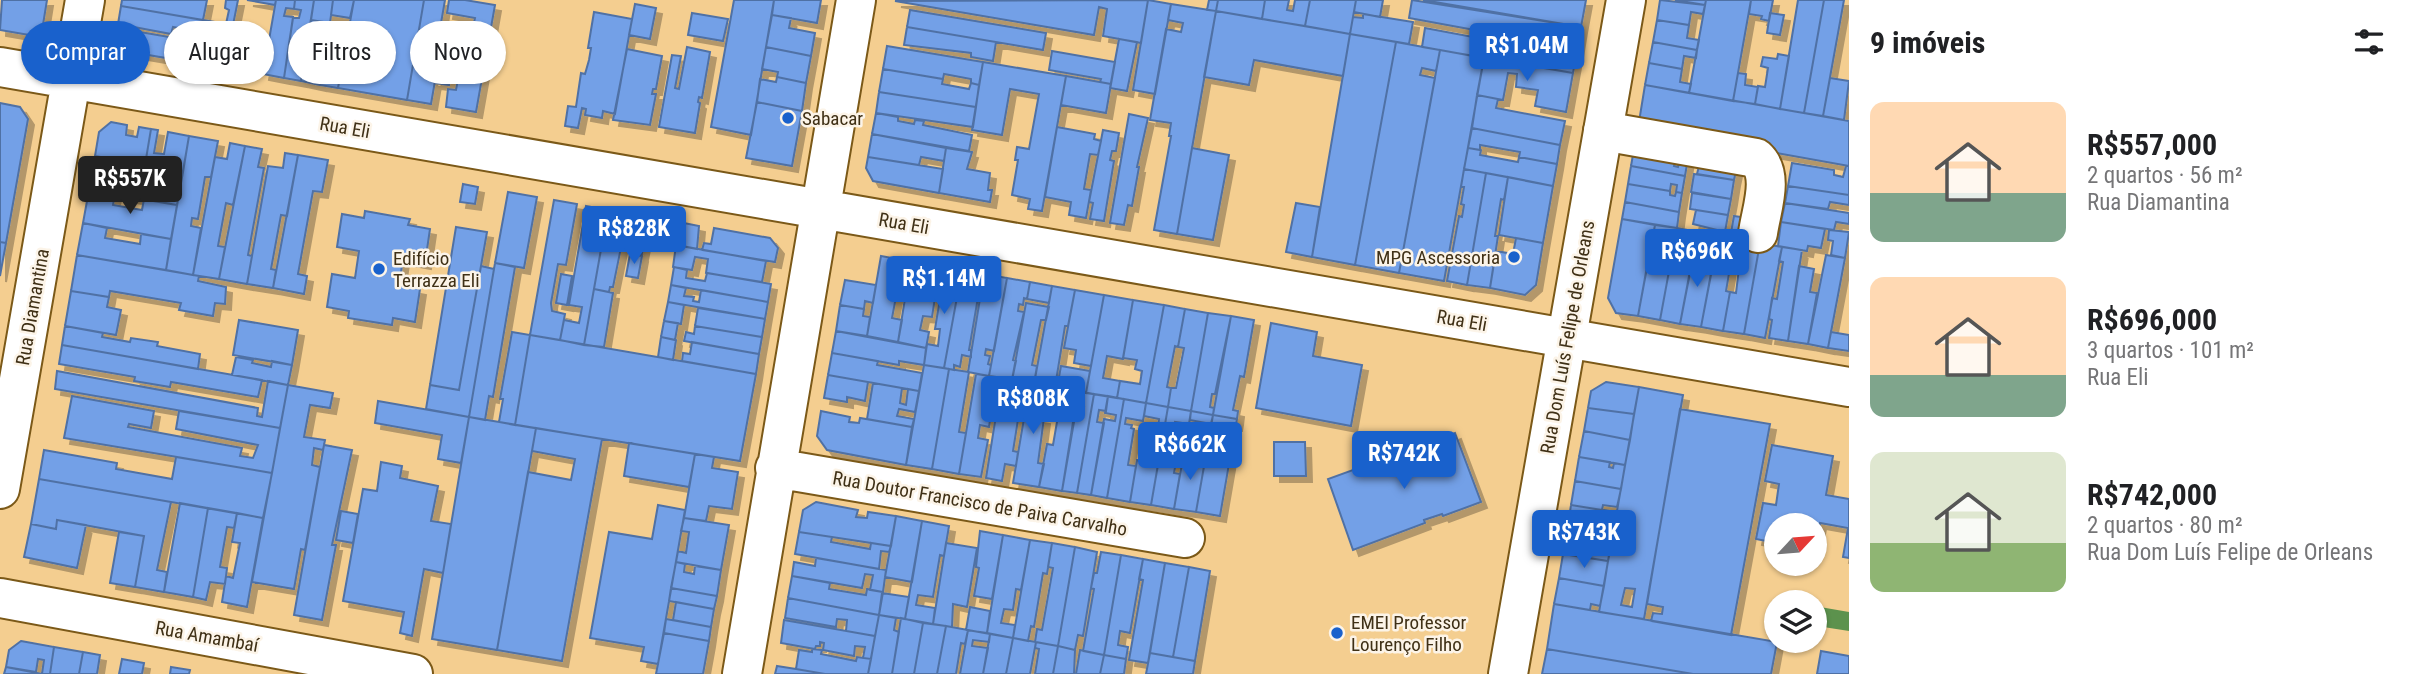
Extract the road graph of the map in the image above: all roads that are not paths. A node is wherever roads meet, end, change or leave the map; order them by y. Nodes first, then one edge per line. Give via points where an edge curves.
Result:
1 (85, 0) edge
2 (856, 0) edge
3 (1626, 0) edge
4 (82, 21) edge
5 (0, 67) edge
6 (21, 70) edge
7 (71, 84) edge
8 (101, 84) edge
9 (1603, 131) junction
10 (819, 209) junction
11 (1758, 233) dead end
12 (1566, 338) junction
13 (1849, 387) edge
14 (775, 468) junction
15 (0, 489) edge
16 (1185, 538) dead end
17 (0, 598) edge
18 (413, 674) edge
19 (742, 674) edge
20 (1508, 674) edge

1 - 4 street, Rua Diamantina
2 - 10 street
3 - 9 street, Rua Dom Luís Felipe de Orleans
5 - 6 street, Rua Eli
7 - 15 street, Rua Diamantina
8 - 10 street, Rua Eli
9 - 11 street via 1756,158 1763,164 1766,182
9 - 12 street, Rua Dom Luís Felipe de Orleans
10 - 12 street, Rua Eli
10 - 14 street
12 - 13 street, Rua Eli
12 - 20 street, Rua Dom Luís Felipe de Orleans
14 - 16 street, Rua Doutor Francisco de Paiva Carvalho
14 - 19 street
17 - 18 street, Rua Amambaí

